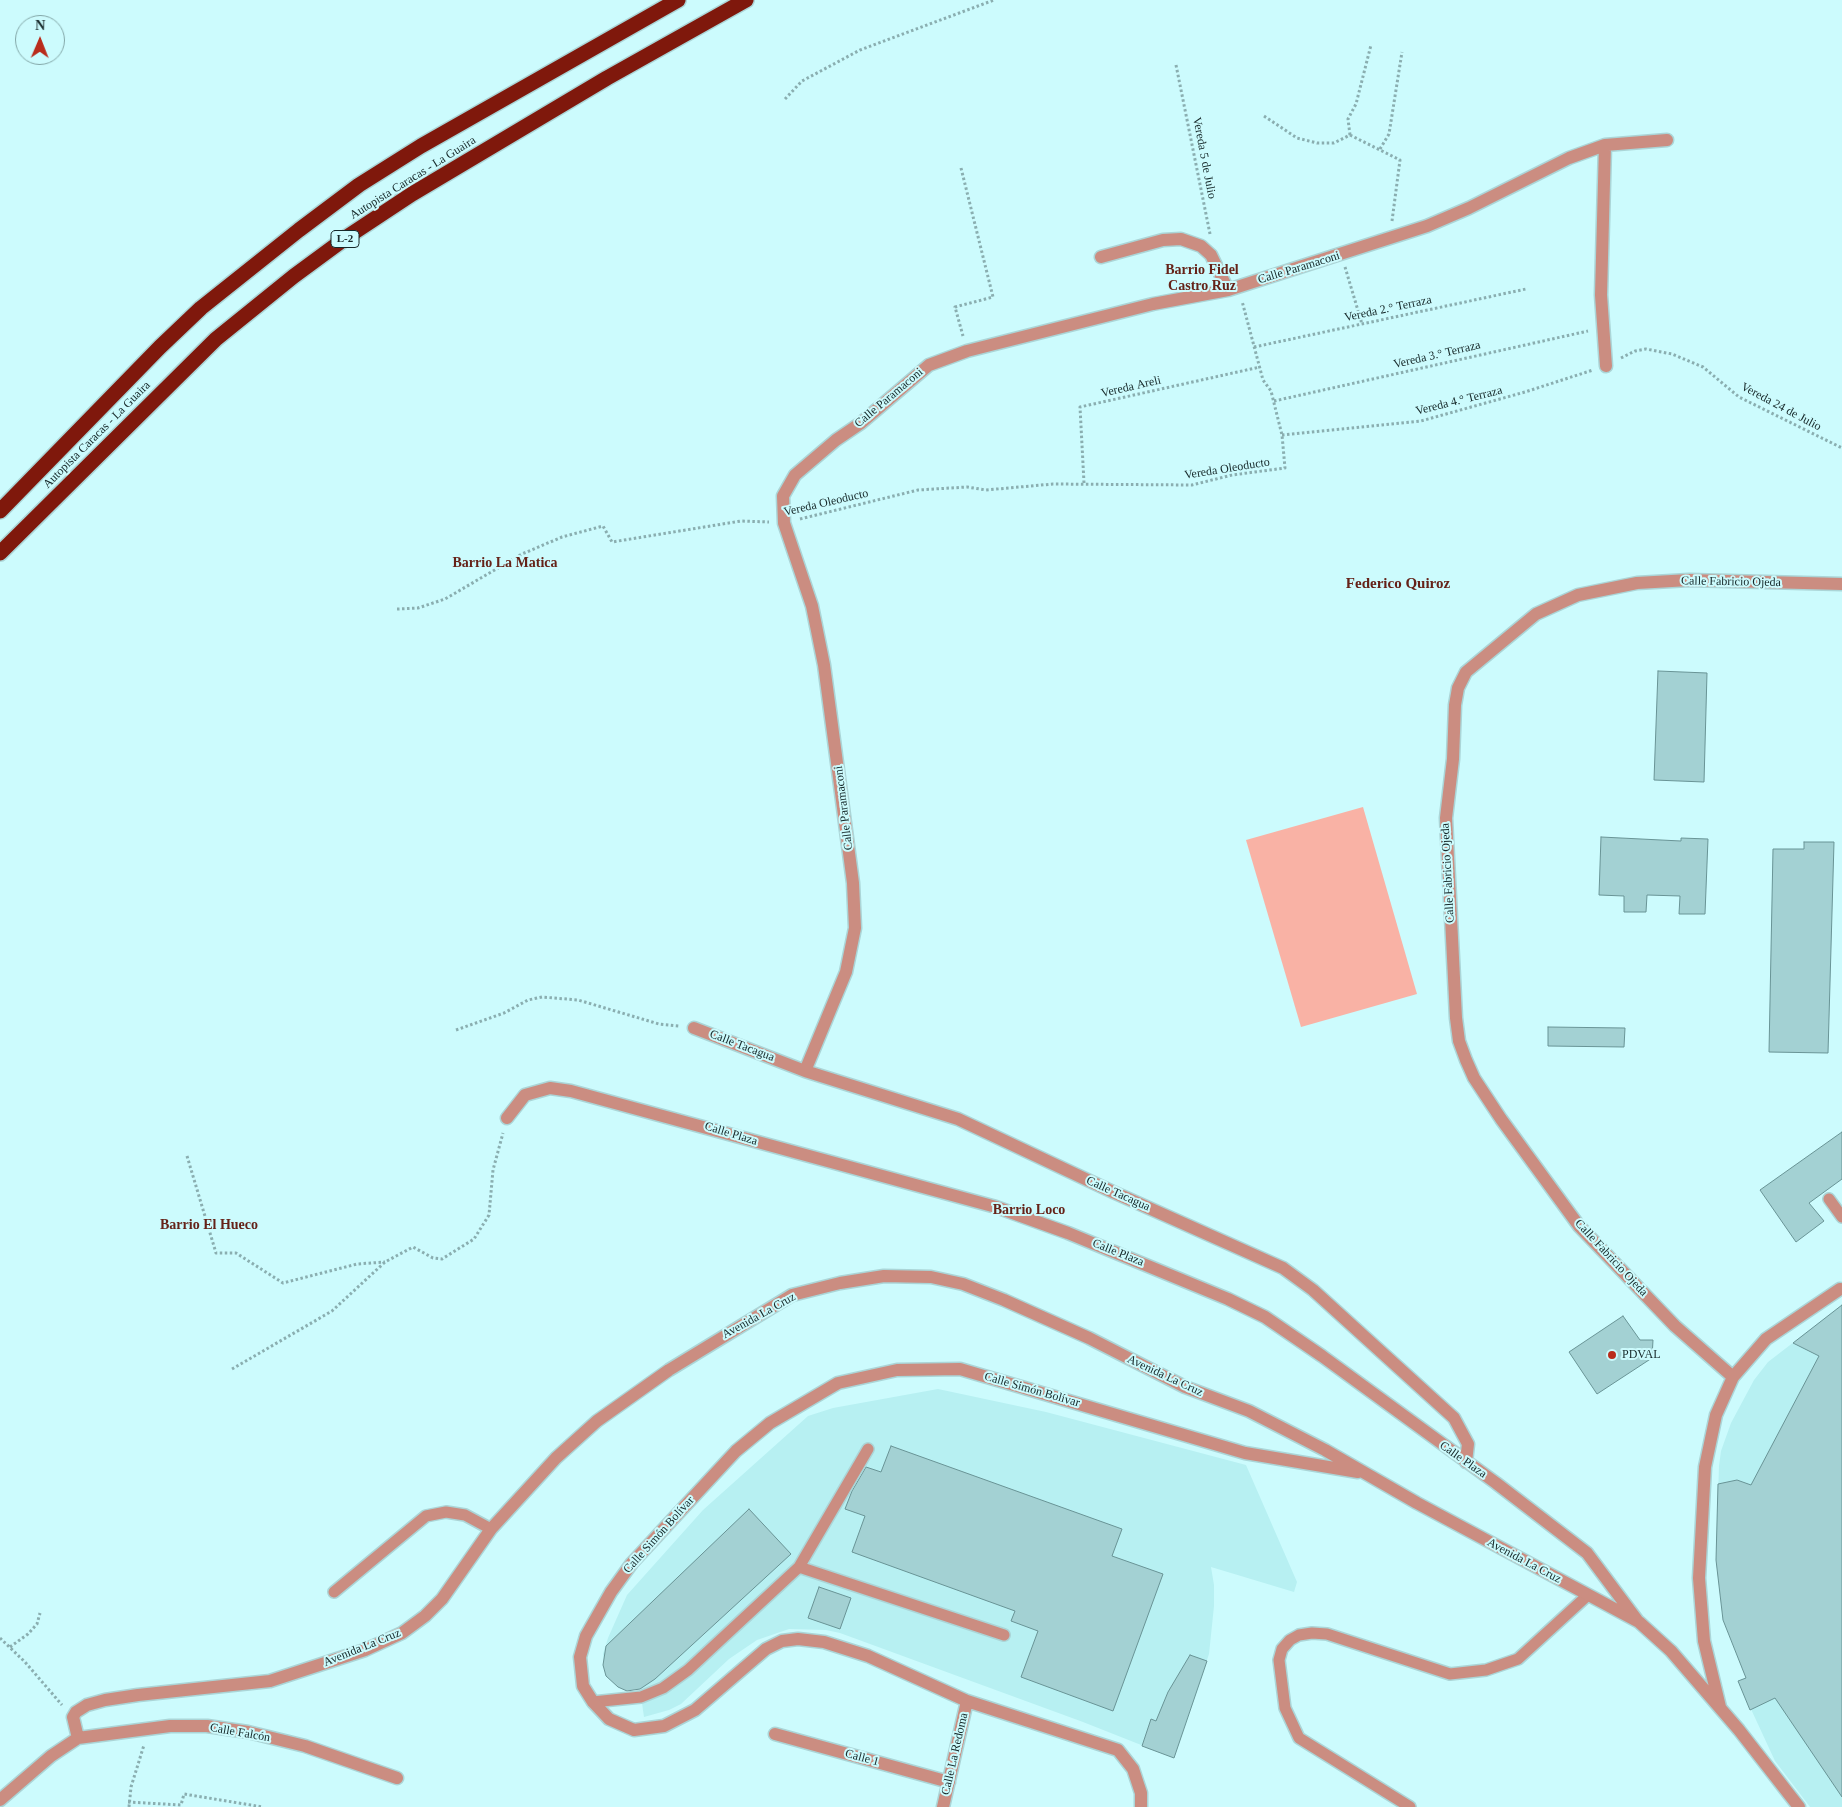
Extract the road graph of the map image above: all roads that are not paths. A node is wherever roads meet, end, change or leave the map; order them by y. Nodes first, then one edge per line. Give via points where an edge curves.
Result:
1 (678, 0) edge
2 (746, 0) edge
3 (1667, 140) dead end
4 (1605, 145) junction
5 (1101, 257) dead end
6 (1233, 288) junction
7 (1606, 366) road end
8 (0, 511) edge
9 (0, 553) edge
10 (1842, 584) edge
11 (694, 1028) road end
12 (805, 1071) junction
13 (507, 1118) road end
14 (1829, 1198) dead end
15 (1841, 1213) edge
16 (1841, 1288) edge
17 (1733, 1377) junction
18 (868, 1450) dead end
19 (1466, 1462) junction
20 (1366, 1474) junction
21 (491, 1529) junction
22 (799, 1567) junction
23 (334, 1592) dead end
24 (1588, 1595) junction
25 (1639, 1622) junction
26 (1004, 1634) dead end
27 (967, 1701) junction
28 (594, 1702) junction
29 (1720, 1709) junction
30 (775, 1734) dead end
31 (78, 1738) junction
32 (398, 1778) dead end
33 (949, 1782) junction
34 (0, 1800) edge
35 (943, 1807) edge
36 (1140, 1807) edge
37 (1410, 1807) edge
38 (1799, 1807) edge

1 - 8 highway, Autopista Caracas - La Guaira via 358,185 194,315
2 - 9 highway, Autopista Caracas - La Guaira / L-2 via 412,194 294,276 216,339
3 - 4 street, Calle Paramaconi
4 - 6 street, Calle Paramaconi via 1569,158 1469,208 1391,238
4 - 7 street via 1601,295
5 - 6 street via 1163,240 1181,239 1202,246
6 - 12 street, Calle Paramaconi via 1153,304 967,351 929,365 795,475 783,496 784,523 812,606 824,666 852,873 855,928 846,972
10 - 17 street, Calle Fabricio Ojeda via 1689,580 1638,583 1578,595 1536,614 1466,672 1454,705 1453,759 1446,818 1456,1018 1466,1060 1501,1119 1579,1226 1675,1326
11 - 12 street, Calle Tacagua
12 - 19 street, Calle Tacagua via 958,1118 1283,1268 1313,1290 1454,1418 1468,1444
13 - 19 street, Calle Plaza via 525,1095 550,1088 571,1091 1023,1216 1164,1272 1265,1317
14 - 15 lane
16 - 17 street via 1766,1339
17 - 29 street via 1716,1415 1705,1467 1700,1539 1699,1578 1704,1641
18 - 22 lane
19 - 25 street, Calle Plaza via 1587,1553
20 - 21 street, Avenida La Cruz via 1249,1411 1185,1387 1089,1338 1004,1300 963,1284 931,1277 884,1276 840,1282 792,1296 670,1370 590,1427 556,1458
20 - 24 street, Avenida La Cruz
20 - 28 street, Calle Simón Bolívar via 1246,1453 960,1369 897,1370 838,1383 770,1423 736,1451 632,1563 586,1636 580,1657 583,1686
21 - 23 lane via 465,1515 446,1512 426,1516
21 - 31 street, Avenida La Cruz via 442,1599 402,1633 356,1653 270,1681 104,1700 87,1705 73,1717
22 - 26 lane
22 - 28 lane via 688,1670 663,1688 641,1696
24 - 25 street, Avenida La Cruz
24 - 37 lane via 1518,1659 1486,1670 1450,1674 1327,1634 1299,1635 1286,1644 1280,1660 1285,1708 1299,1738
25 - 29 street, Avenida La Cruz via 1671,1651
27 - 28 street, Calle Simón Bolívar via 868,1656 824,1642 798,1639 782,1641 766,1649 694,1710 664,1726 634,1730 609,1719
27 - 33 street, Calle La Redoma
27 - 36 street, Calle Simón Bolívar via 1118,1750 1133,1769 1141,1793
29 - 38 street, Avenida La Cruz
30 - 33 street, Calle 1
31 - 32 street, Calle Falcón via 148,1728 207,1726 305,1746
31 - 34 street via 51,1756
33 - 35 street, Calle La Redoma

